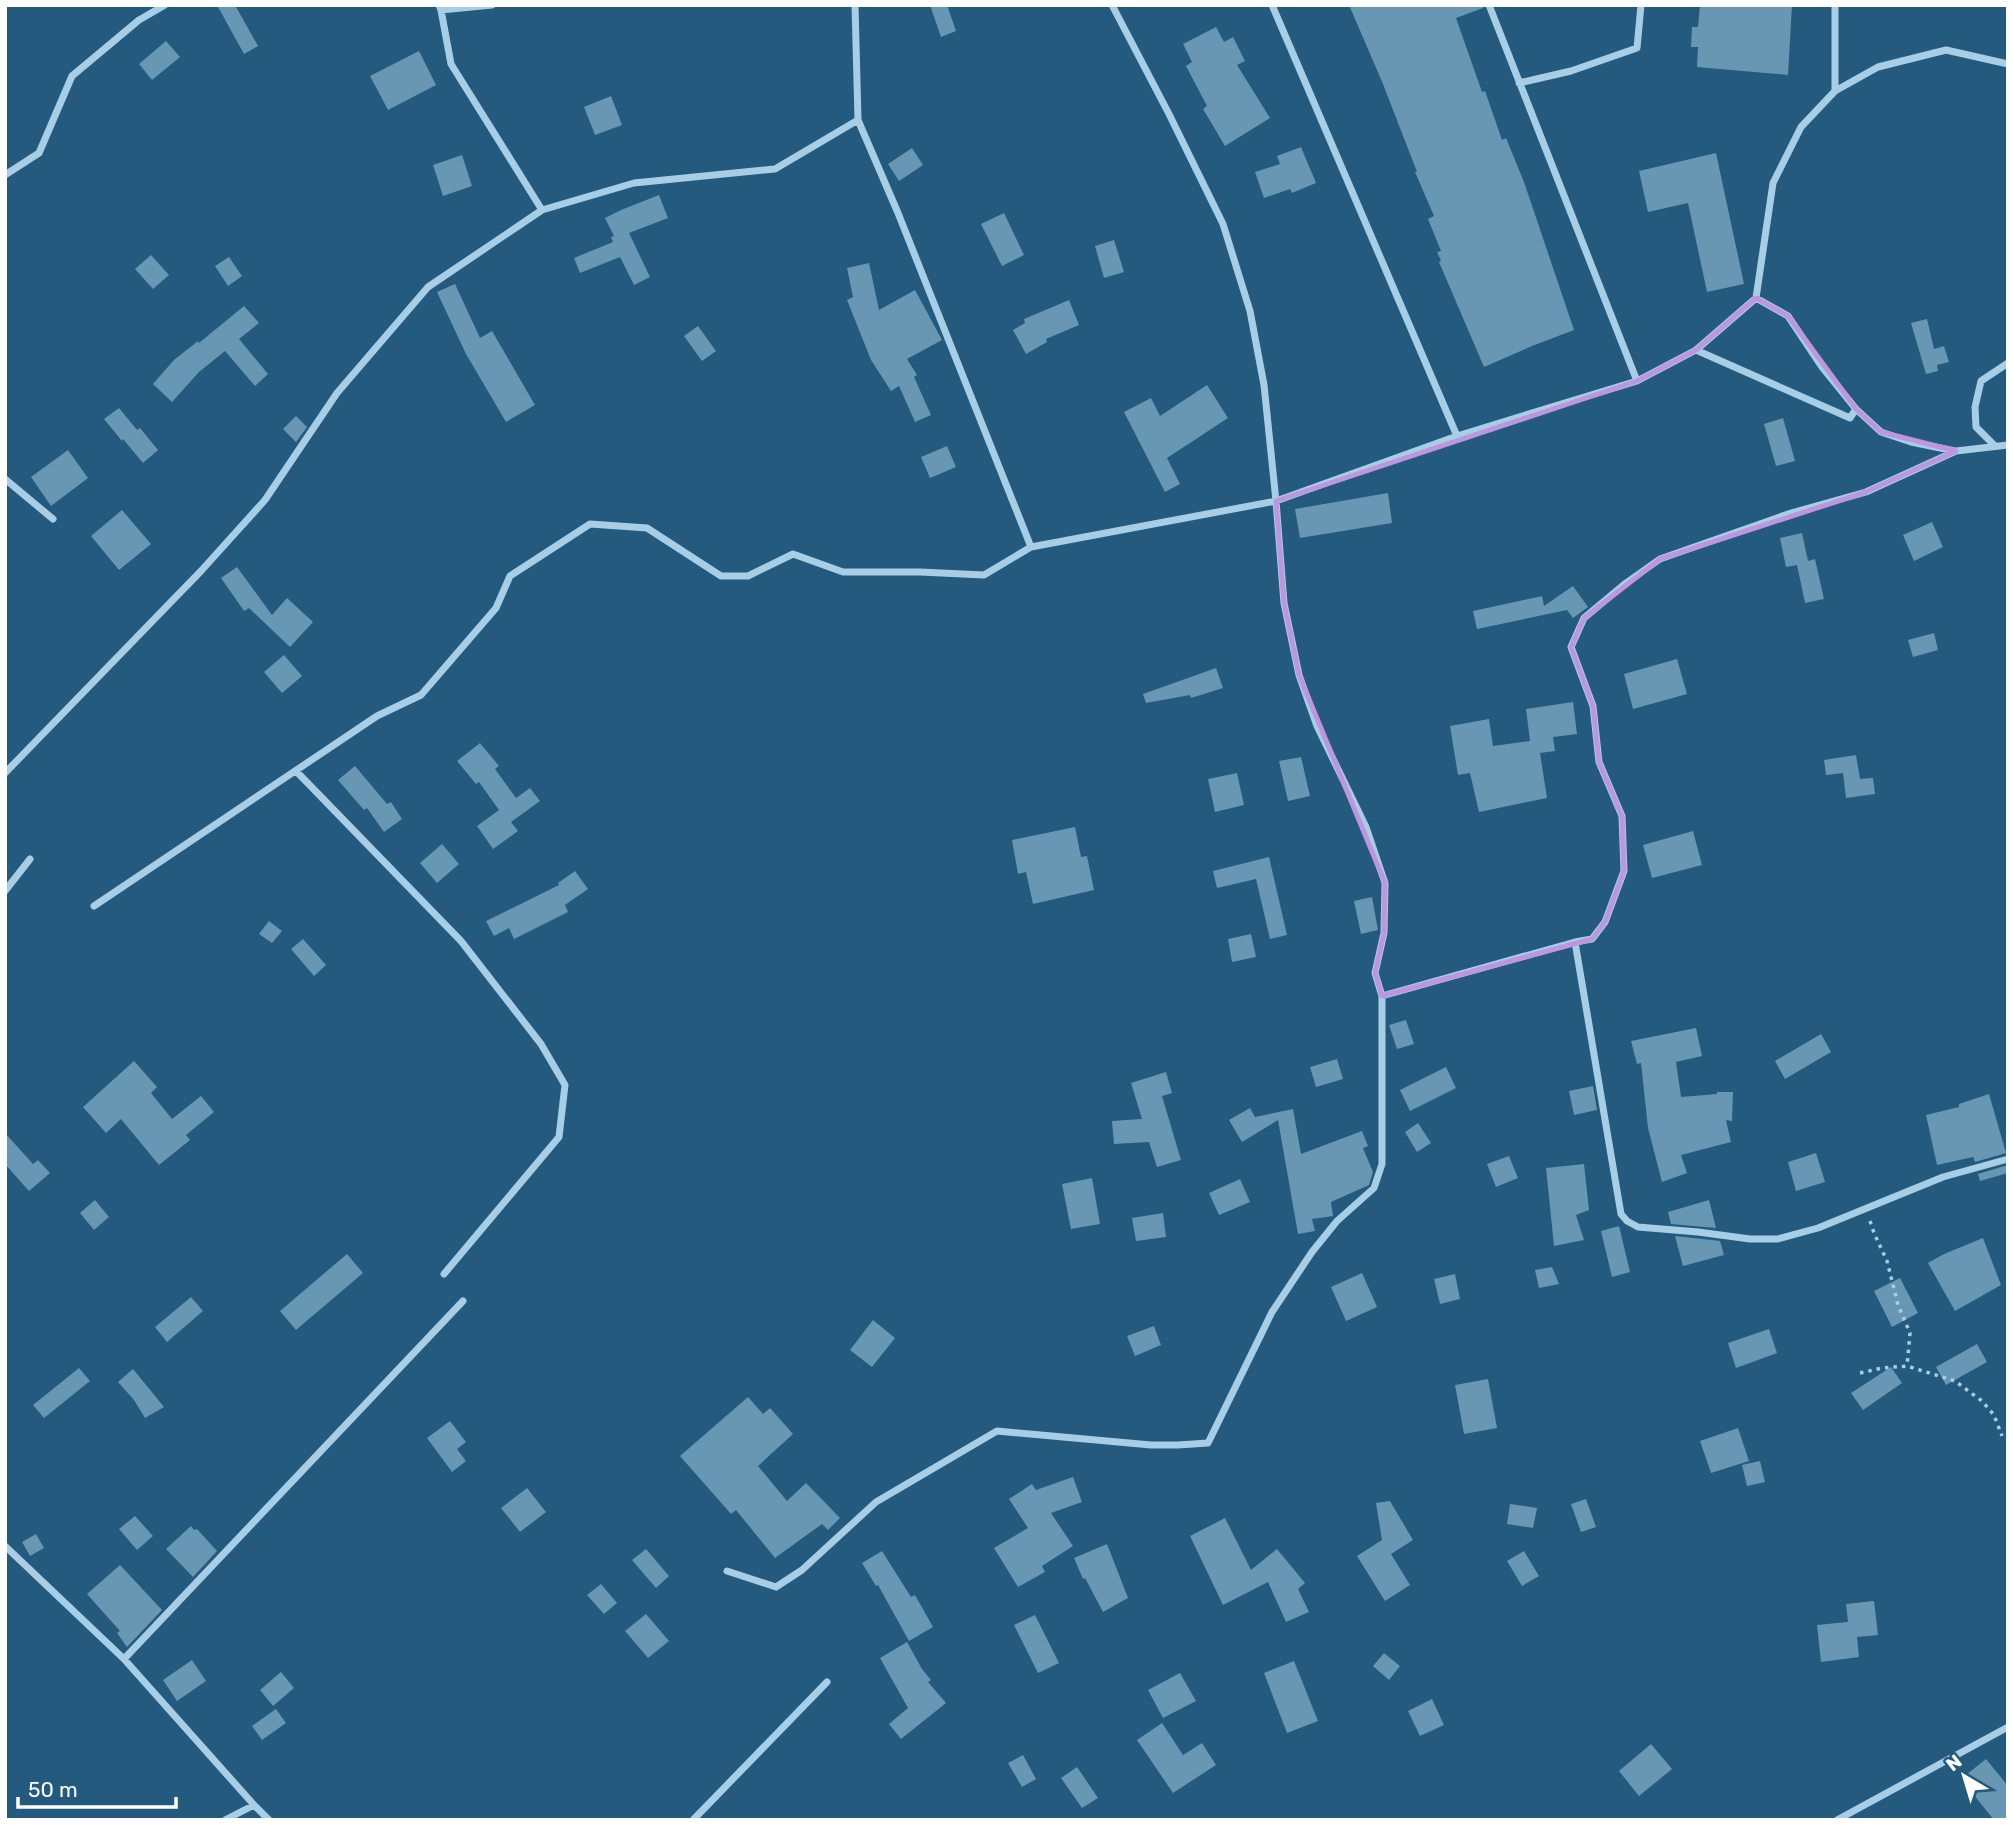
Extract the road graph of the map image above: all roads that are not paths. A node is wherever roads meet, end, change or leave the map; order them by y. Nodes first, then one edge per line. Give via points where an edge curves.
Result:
1 (165, 5) edge
2 (492, 5) edge
3 (855, 5) edge
4 (1112, 5) edge
5 (1272, 5) edge
6 (1489, 5) edge
7 (1641, 5) edge
8 (1835, 5) edge
9 (440, 8) edge
10 (2008, 64) edge
11 (1519, 83) junction
12 (1835, 91) junction
13 (858, 120) junction
14 (5, 175) edge
15 (542, 210) junction
16 (1756, 298) junction
17 (1696, 350) junction
18 (2008, 363) edge
19 (1637, 381) junction
20 (1856, 409) junction
21 (1457, 436) junction
22 (2008, 445) edge
23 (1995, 446) junction
24 (1956, 451) junction
25 (5, 478) edge
26 (1276, 501) junction
27 (53, 519) dead end
28 (1031, 547) junction
29 (296, 771) junction
30 (5, 773) edge
31 (30, 859) dead end
32 (5, 891) edge
33 (94, 906) dead end
34 (1575, 942) junction
35 (1382, 996) junction
36 (2008, 1159) edge
37 (444, 1274) dead end
38 (463, 1301) dead end
39 (5, 1546) edge
40 (727, 1571) dead end
41 (124, 1658) junction
42 (827, 1682) dead end
43 (2008, 1727) edge
44 (254, 1805) junction
45 (225, 1820) edge
46 (269, 1820) edge
47 (694, 1820) edge
48 (1837, 1820) edge

1 - 14 street via 139,19 72,76 39,153
2 - 9 street
3 - 13 street
4 - 26 street via 1223,224 1264,385
5 - 21 street
6 - 11 street
7 - 11 street via 1637,48
8 - 12 street
9 - 15 street via 451,64
10 - 12 street via 1946,50 1878,66
11 - 19 street
12 - 16 street via 1801,127 1773,183
13 - 15 street via 775,169 634,183
13 - 28 street
15 - 30 street via 428,287 337,393 265,500
16 - 17 street
16 - 20 street via 1788,316
17 - 19 street
17 - 20 street via 1850,418
18 - 23 street via 1982,381 1975,407 1976,427
19 - 21 street
20 - 24 street via 1881,432
21 - 26 street
22 - 23 street
23 - 24 street
24 - 34 street via 1866,492 1660,559 1584,618 1571,647 1593,706 1599,761 1622,816 1624,871 1605,922 1592,939
25 - 27 street
26 - 28 street
26 - 35 street via 1284,603 1299,675 1317,726 1366,827 1385,883 1384,933 1375,973
28 - 29 street via 984,575 843,572 793,554 748,576 721,576 647,528 590,524 510,576 496,608 421,695 377,716
29 - 33 street
29 - 37 street via 461,942 541,1044 565,1085 559,1137
31 - 32 street
34 - 35 street
34 - 36 street via 1621,1213 1627,1221 1639,1227 1778,1239 1818,1228 1943,1177
35 - 40 street via 1382,1164 1374,1188 1337,1221 1272,1312 1209,1443 1151,1445 997,1431 876,1502 803,1570 776,1587
38 - 41 street
39 - 41 street
41 - 44 street
42 - 47 street
43 - 48 street
44 - 45 street
44 - 46 street

